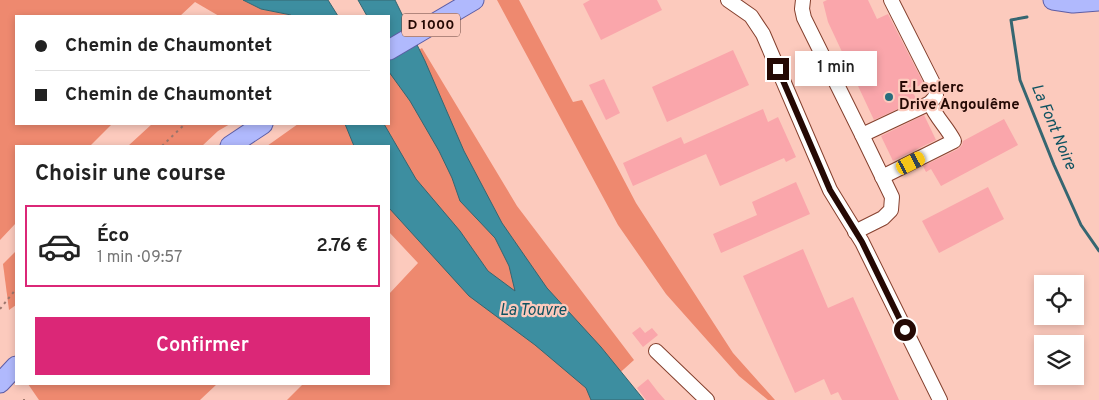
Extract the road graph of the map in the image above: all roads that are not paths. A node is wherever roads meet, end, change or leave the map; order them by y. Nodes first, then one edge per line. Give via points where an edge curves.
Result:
1 (474, 0) edge
2 (728, 0) edge
3 (803, 0) edge
4 (891, 0) edge
5 (1054, 0) edge
6 (1099, 1) edge
7 (390, 49) edge
8 (930, 104) junction
9 (262, 125) edge
10 (862, 135) junction
11 (232, 145) edge
12 (882, 177) junction
13 (855, 232) junction
14 (15, 351) edge
15 (656, 351) dead end
16 (0, 366) edge
17 (15, 367) edge
18 (0, 383) edge
19 (707, 400) edge
20 (940, 400) edge

1 - 7 main road, D 1000
2 - 13 street via 751,16 763,34 830,190
3 - 10 street via 804,18
4 - 8 street via 935,87 936,96
5 - 6 main road via 1073,3
8 - 10 street
8 - 12 street via 954,141
9 - 11 main road
10 - 12 street
12 - 13 street via 892,197 890,210 883,218
13 - 20 street
14 - 16 main road
15 - 19 street
17 - 18 main road

